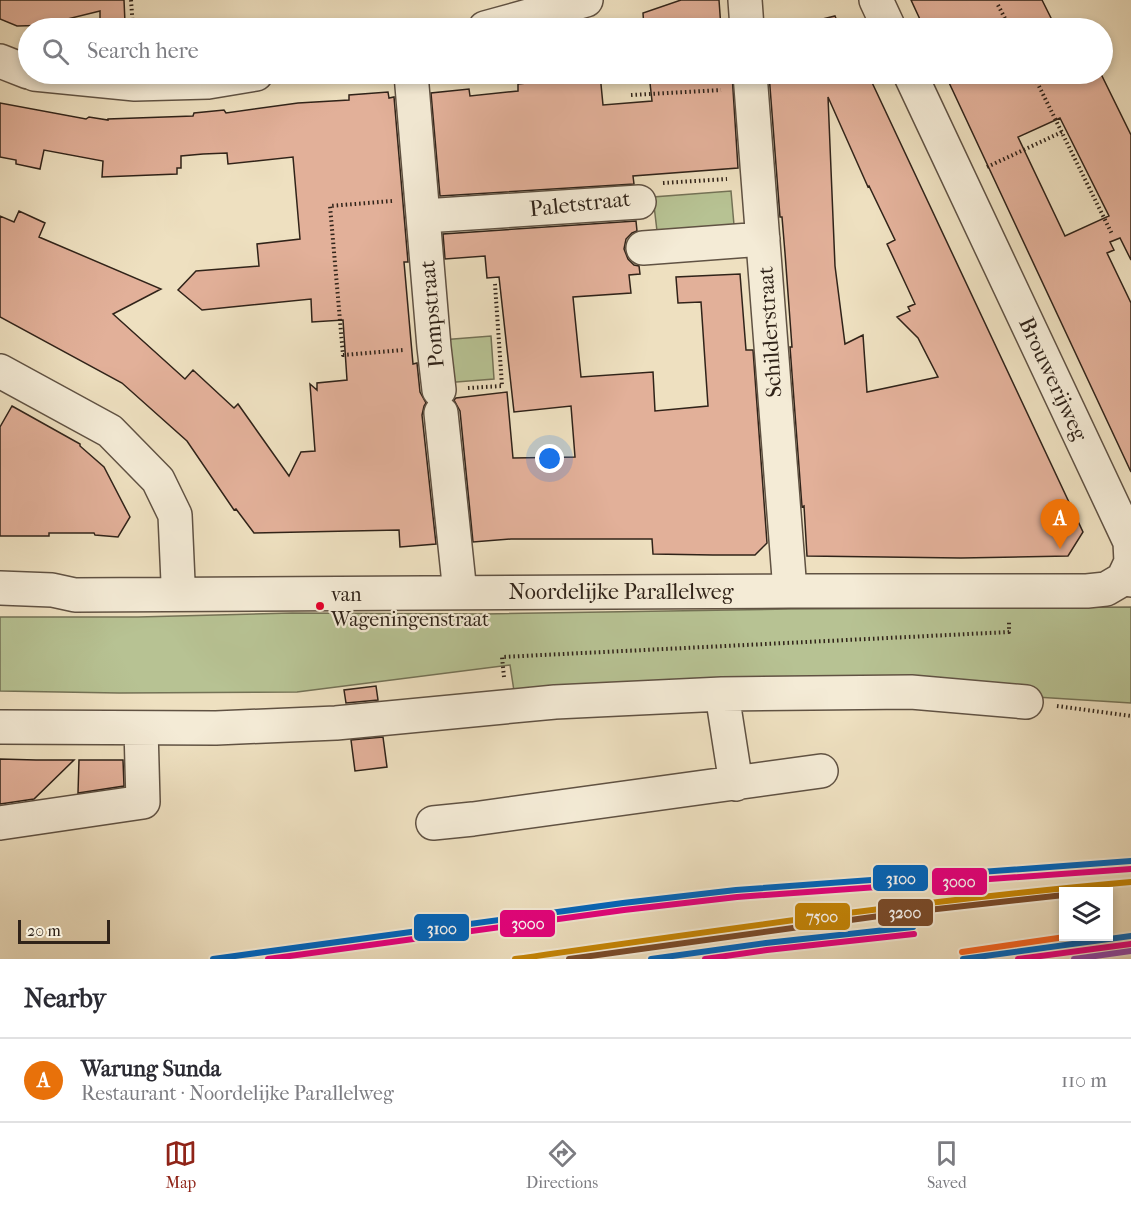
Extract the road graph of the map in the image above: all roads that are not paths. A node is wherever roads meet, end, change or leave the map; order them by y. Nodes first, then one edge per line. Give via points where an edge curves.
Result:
1 (585, 0) edge
2 (745, 0) edge
3 (876, 0) edge
4 (521, 18) edge
5 (746, 18) edge
6 (884, 18) edge
7 (0, 61) edge
8 (18, 68) edge
9 (412, 84) edge
10 (751, 84) edge
11 (915, 84) edge
12 (639, 202) road end
13 (427, 210) junction
14 (763, 239) junction
15 (643, 248) dead end
16 (0, 371) edge
17 (1130, 542) edge
18 (1127, 580) edge
19 (0, 588) edge
20 (790, 591) junction
21 (460, 593) junction
22 (183, 594) junction
23 (722, 694) junction
24 (1026, 702) road end
25 (0, 728) edge
26 (141, 728) junction
27 (821, 771) dead end
28 (736, 784) junction
29 (0, 823) edge
30 (433, 823) dead end

1 - 4 street
2 - 5 street
3 - 6 street
7 - 8 street
9 - 13 street, Pompstraat
10 - 14 street, Schilderstraat
11 - 17 street, Brouwerijweg
12 - 13 street, Paletstraat
13 - 21 street, Pompstraat via 434,347
14 - 15 street
14 - 20 street, Schilderstraat
16 - 22 street via 110,431 158,480 175,515 178,582
17 - 18 street, Brouwerijweg
18 - 20 street, Noordelijke Parallelweg via 1106,589 1087,591
19 - 22 street, Noordelijke Parallelweg via 75,595
20 - 21 street, Noordelijke Parallelweg
21 - 22 street, Noordelijke Parallelweg
23 - 24 street via 911,692
23 - 26 street via 555,702 336,723
23 - 28 street
25 - 26 street
26 - 29 street via 143,802
27 - 28 street
28 - 30 street

